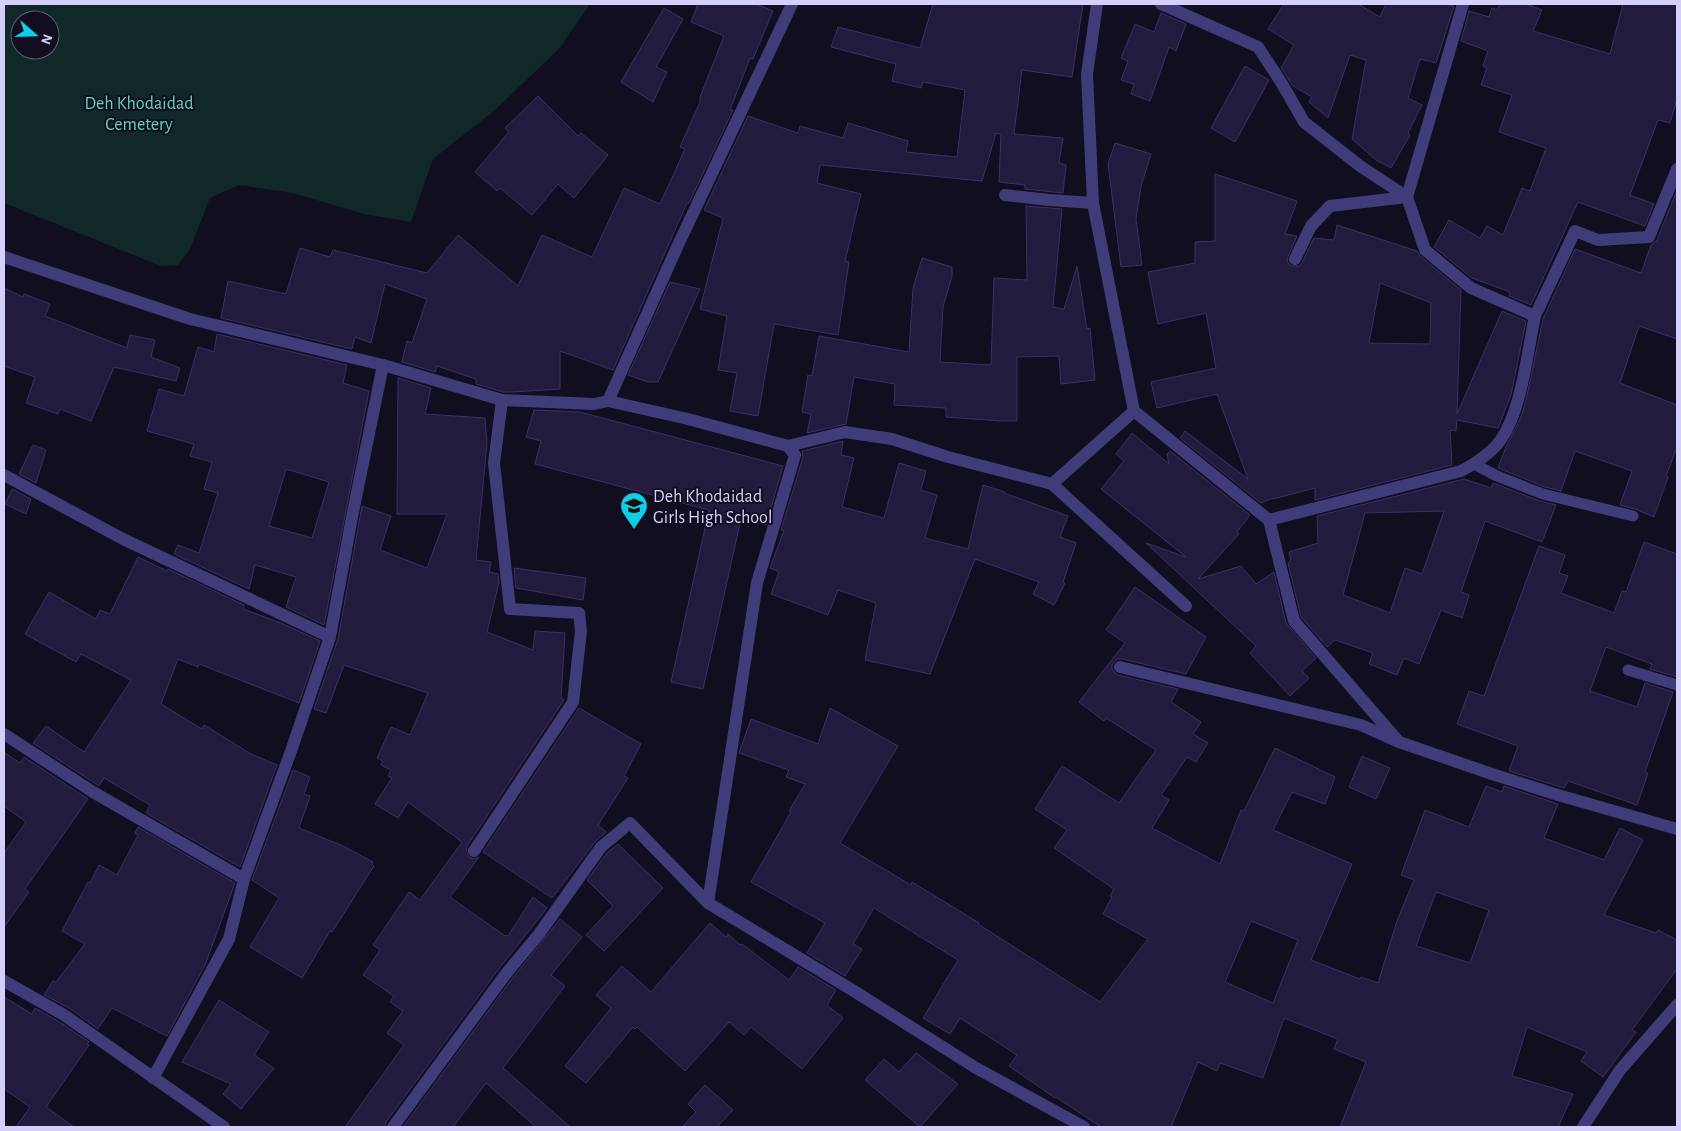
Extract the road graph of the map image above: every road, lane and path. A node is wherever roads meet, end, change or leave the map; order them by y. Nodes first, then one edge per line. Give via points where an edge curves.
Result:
1 (792, 4) edge
2 (1097, 4) edge
3 (1161, 4) edge
4 (1463, 4) edge
5 (1677, 169) edge
6 (1005, 194) dead end
7 (1407, 197) junction
8 (1093, 203) junction
9 (4, 256) edge
10 (1296, 258) dead end
11 (1535, 316) junction
12 (383, 365) junction
13 (502, 400) junction
14 (608, 401) junction
15 (1134, 411) junction
16 (788, 446) junction
17 (1474, 464) junction
18 (4, 475) edge
19 (1052, 484) junction
20 (1633, 516) dead end
21 (1269, 520) junction
22 (1186, 606) dead end
23 (330, 637) junction
24 (1120, 667) dead end
25 (1628, 670) dead end
26 (1677, 685) edge
27 (4, 734) edge
28 (1399, 742) junction
29 (1677, 829) edge
30 (474, 851) dead end
31 (244, 879) junction
32 (708, 903) junction
33 (4, 981) edge
34 (1677, 1004) edge
35 (153, 1078) junction
36 (224, 1127) edge
37 (393, 1127) edge
38 (1084, 1127) edge
39 (1583, 1127) edge

1 - 14 street
2 - 8 street via 1087,74
3 - 7 street via 1258,47 1304,122 1360,166
4 - 7 street
5 - 11 street via 1649,236 1598,240 1575,232
6 - 8 street
7 - 10 street via 1330,206 1311,226
7 - 11 street via 1426,250 1471,288
8 - 15 street
9 - 12 street via 190,319
11 - 17 street via 1514,415 1499,442
12 - 13 street
12 - 23 street
13 - 14 street via 594,404
13 - 30 street via 494,463 510,609 579,613 581,631 573,702
14 - 16 street
15 - 19 street
15 - 21 street
16 - 19 street via 845,432 892,438 948,457
16 - 32 street via 795,455 757,583
17 - 20 lane via 1543,494
17 - 21 street via 1461,471
18 - 23 street via 124,539
19 - 22 street
21 - 28 street via 1294,621
23 - 31 street
24 - 28 street via 1361,725
25 - 26 lane
27 - 31 street via 93,792
28 - 29 street via 1558,795
31 - 35 street via 229,939
32 - 37 street via 630,823 602,847
32 - 38 street via 976,1068
33 - 35 street via 64,1015
34 - 39 street via 1620,1070
35 - 36 street

